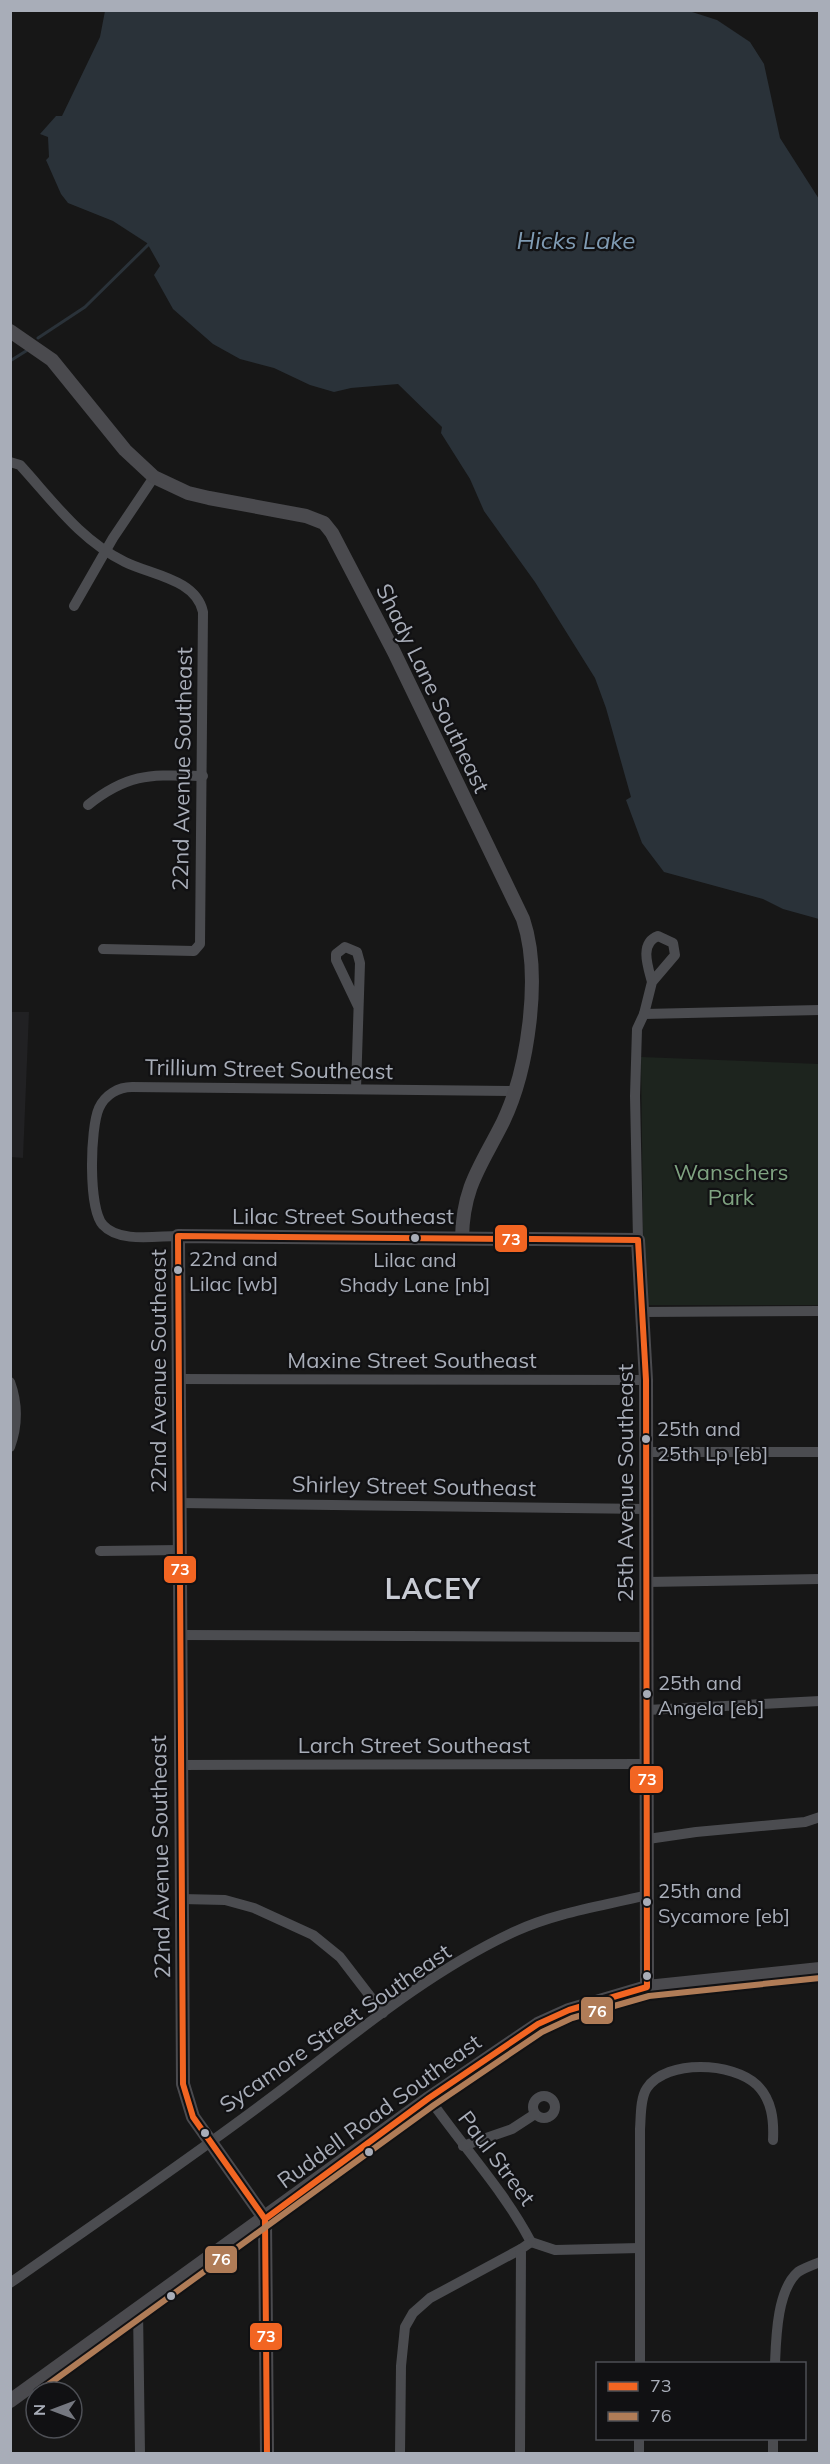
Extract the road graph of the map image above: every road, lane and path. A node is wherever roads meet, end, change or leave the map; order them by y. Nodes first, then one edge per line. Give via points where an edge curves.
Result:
1 (10, 331) edge
2 (10, 462) edge
3 (154, 477) junction
4 (105, 551) junction
5 (74, 606) dead end
6 (203, 776) junction
7 (88, 805) dead end
8 (104, 949) dead end
9 (652, 982) dead end
10 (358, 1006) junction
11 (819, 1010) edge
12 (644, 1014) junction
13 (356, 1089) junction
14 (515, 1091) junction
15 (93, 1176) joint
16 (178, 1236) junction
17 (462, 1238) junction
18 (638, 1240) junction
19 (819, 1311) edge
20 (643, 1312) junction
21 (179, 1379) junction
22 (646, 1380) junction
23 (10, 1382) edge
24 (10, 1447) edge
25 (646, 1452) junction
26 (819, 1452) edge
27 (180, 1503) junction
28 (647, 1509) junction
29 (180, 1550) junction
30 (100, 1551) dead end
31 (819, 1579) edge
32 (647, 1582) junction
33 (179, 1635) junction
34 (648, 1637) junction
35 (819, 1701) edge
36 (647, 1710) junction
37 (647, 1764) junction
38 (180, 1765) junction
39 (819, 1817) edge
40 (648, 1839) junction
41 (647, 1895) junction
42 (182, 1899) junction
43 (819, 1969) edge
44 (647, 1987) junction
45 (383, 2013) junction
46 (429, 2098) junction
47 (535, 2114) dead end
48 (773, 2140) dead end
49 (210, 2141) junction
50 (463, 2146) junction
51 (265, 2218) junction
52 (531, 2242) junction
53 (640, 2248) junction
54 (521, 2249) junction
55 (819, 2262) edge
56 (10, 2283) edge
57 (138, 2309) junction
58 (640, 2362) edge
59 (775, 2362) edge
60 (10, 2401) edge
61 (140, 2454) edge
62 (267, 2454) edge
63 (400, 2454) edge
64 (520, 2454) edge

1 - 3 street, Shady Lane Southeast via 52,360 125,450
2 - 4 street via 20,465 67,520
3 - 4 street
3 - 14 street, Shady Lane Southeast via 199,496 306,516 324,523 332,534 394,652 523,919 531,959 530,995 524,1055
4 - 5 street
4 - 6 street, 22nd Avenue Southeast via 197,595 203,612
6 - 7 street via 139,777 115,786
6 - 8 street, 22nd Avenue Southeast via 200,944 194,951
9 - 12 street, 25th Avenue Southeast
10 - 10 street via 360,963 357,952 345,947 336,954 336,960
10 - 13 street
11 - 12 street
12 - 18 street, 25th Avenue Southeast via 637,1029 635,1096
13 - 14 street, Trillium Street Southeast
13 - 15 street, Trillium Street Southeast via 122,1088 105,1099 96,1117
14 - 17 street, Shady Lane Southeast via 473,1176 462,1211
15 - 16 street, Lilac Street Southeast via 94,1201 102,1225 114,1233 136,1237
16 - 17 street, Lilac Street Southeast
16 - 21 street, 22nd Avenue Southeast
17 - 18 street, Lilac Street Southeast
18 - 20 street, 25th Avenue Southeast
19 - 20 street
20 - 22 street, 25th Avenue Southeast
21 - 22 street, Maxine Street Southeast
21 - 27 street, 22nd Avenue Southeast
22 - 25 street, 25th Avenue Southeast
23 - 24 street via 16,1407
25 - 26 street
25 - 28 street, 25th Avenue Southeast
27 - 28 street, Shirley Street Southeast
27 - 29 street, 22nd Avenue Southeast
28 - 32 street, 25th Avenue Southeast
29 - 30 street
29 - 33 street, 22nd Avenue Southeast
31 - 32 street
32 - 34 street, 25th Avenue Southeast
33 - 34 street
33 - 38 street, 22nd Avenue Southeast
34 - 36 street, 25th Avenue Southeast
35 - 36 street
36 - 37 street, 25th Avenue Southeast
37 - 38 street, Larch Street Southeast
37 - 40 street, 25th Avenue Southeast
38 - 42 street, 22nd Avenue Southeast
39 - 40 street via 804,1822
40 - 41 street, 25th Avenue Southeast
41 - 44 street, 25th Avenue Southeast
41 - 45 street, Sycamore Street Southeast via 594,1906 518,1930 484,1947
42 - 45 street via 225,1900 254,1908 313,1935 340,1958
42 - 49 street, 22nd Avenue Southeast via 183,2084 193,2117
43 - 44 street, Ruddell Road Southeast
44 - 46 street, Ruddell Road Southeast via 569,2010 538,2024
45 - 49 street, Sycamore Street Southeast
46 - 50 street, Paul Street
46 - 51 street, Ruddell Road Southeast
47 - 50 street via 512,2129
48 - 53 street via 774,2120 769,2103 745,2075 702,2069 673,2071 655,2079 645,2090 643,2104
49 - 51 street, 22nd Avenue Southeast
49 - 56 street, Sycamore Street Southeast
50 - 52 street, Paul Street via 501,2190
51 - 57 street, Ruddell Road Southeast
51 - 62 street
52 - 53 street via 555,2250
52 - 54 street
53 - 58 street
54 - 63 street via 430,2298 413,2313 405,2327 401,2366
54 - 64 street
55 - 59 street via 797,2273 783,2299 777,2322
57 - 60 street, Ruddell Road Southeast
57 - 61 street

